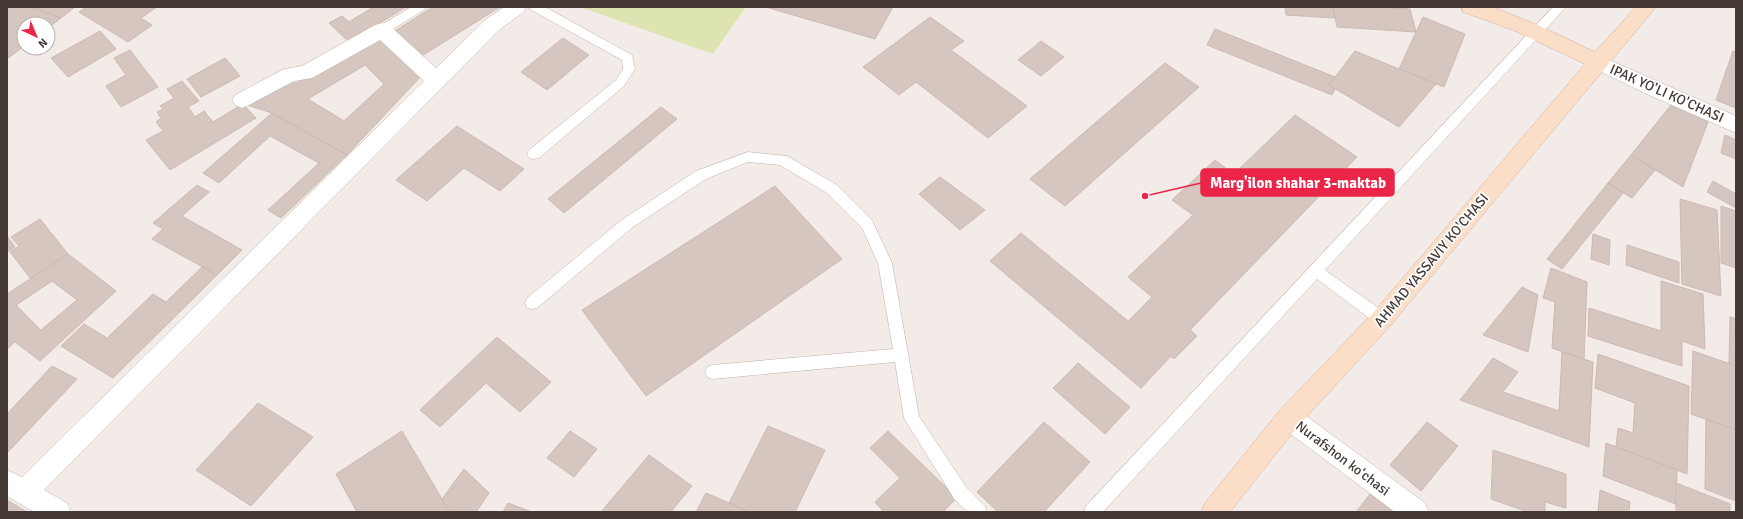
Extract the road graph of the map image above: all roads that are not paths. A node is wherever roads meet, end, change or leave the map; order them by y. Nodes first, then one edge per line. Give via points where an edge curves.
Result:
1 (420, 7) edge
2 (517, 7) edge
3 (535, 7) edge
4 (1470, 7) edge
5 (1560, 7) edge
6 (1647, 7) edge
7 (382, 30) junction
8 (1537, 32) junction
9 (1598, 62) junction
10 (436, 80) junction
11 (242, 100) dead end
12 (1736, 125) edge
13 (534, 154) dead end
14 (1316, 271) junction
15 (532, 304) dead end
16 (1382, 319) junction
17 (901, 355) junction
18 (712, 372) dead end
19 (1289, 418) junction
20 (16, 487) edge
21 (58, 512) edge
22 (979, 512) edge
23 (1092, 512) edge
24 (1214, 512) edge
25 (1416, 512) edge

1 - 7 lane
2 - 10 street via 492,25
3 - 13 lane via 628,58 629,69 620,83
4 - 8 main road, IPAK YO'LI KO'CHASI
5 - 8 lane
6 - 9 main road, AHMAD YASSAVIY KO'CHASI
7 - 10 street
7 - 11 street via 305,73 291,74
8 - 9 main road, IPAK YO'LI KO'CHASI
8 - 14 lane
9 - 12 street, IPAK YO'LI KO'CHASI
9 - 16 main road, AHMAD YASSAVIY KO'CHASI
10 - 20 street
14 - 16 lane
14 - 23 lane
15 - 17 lane via 628,223 701,175 748,157 782,160 832,189 867,224 885,263
16 - 19 main road, AHMAD YASSAVIY KO'CHASI
17 - 18 lane
17 - 22 lane via 912,418 961,494
19 - 24 main road, AHMAD YASSAVIY KO'CHASI
19 - 25 street, Nurafshon koʻchasi
20 - 21 street

